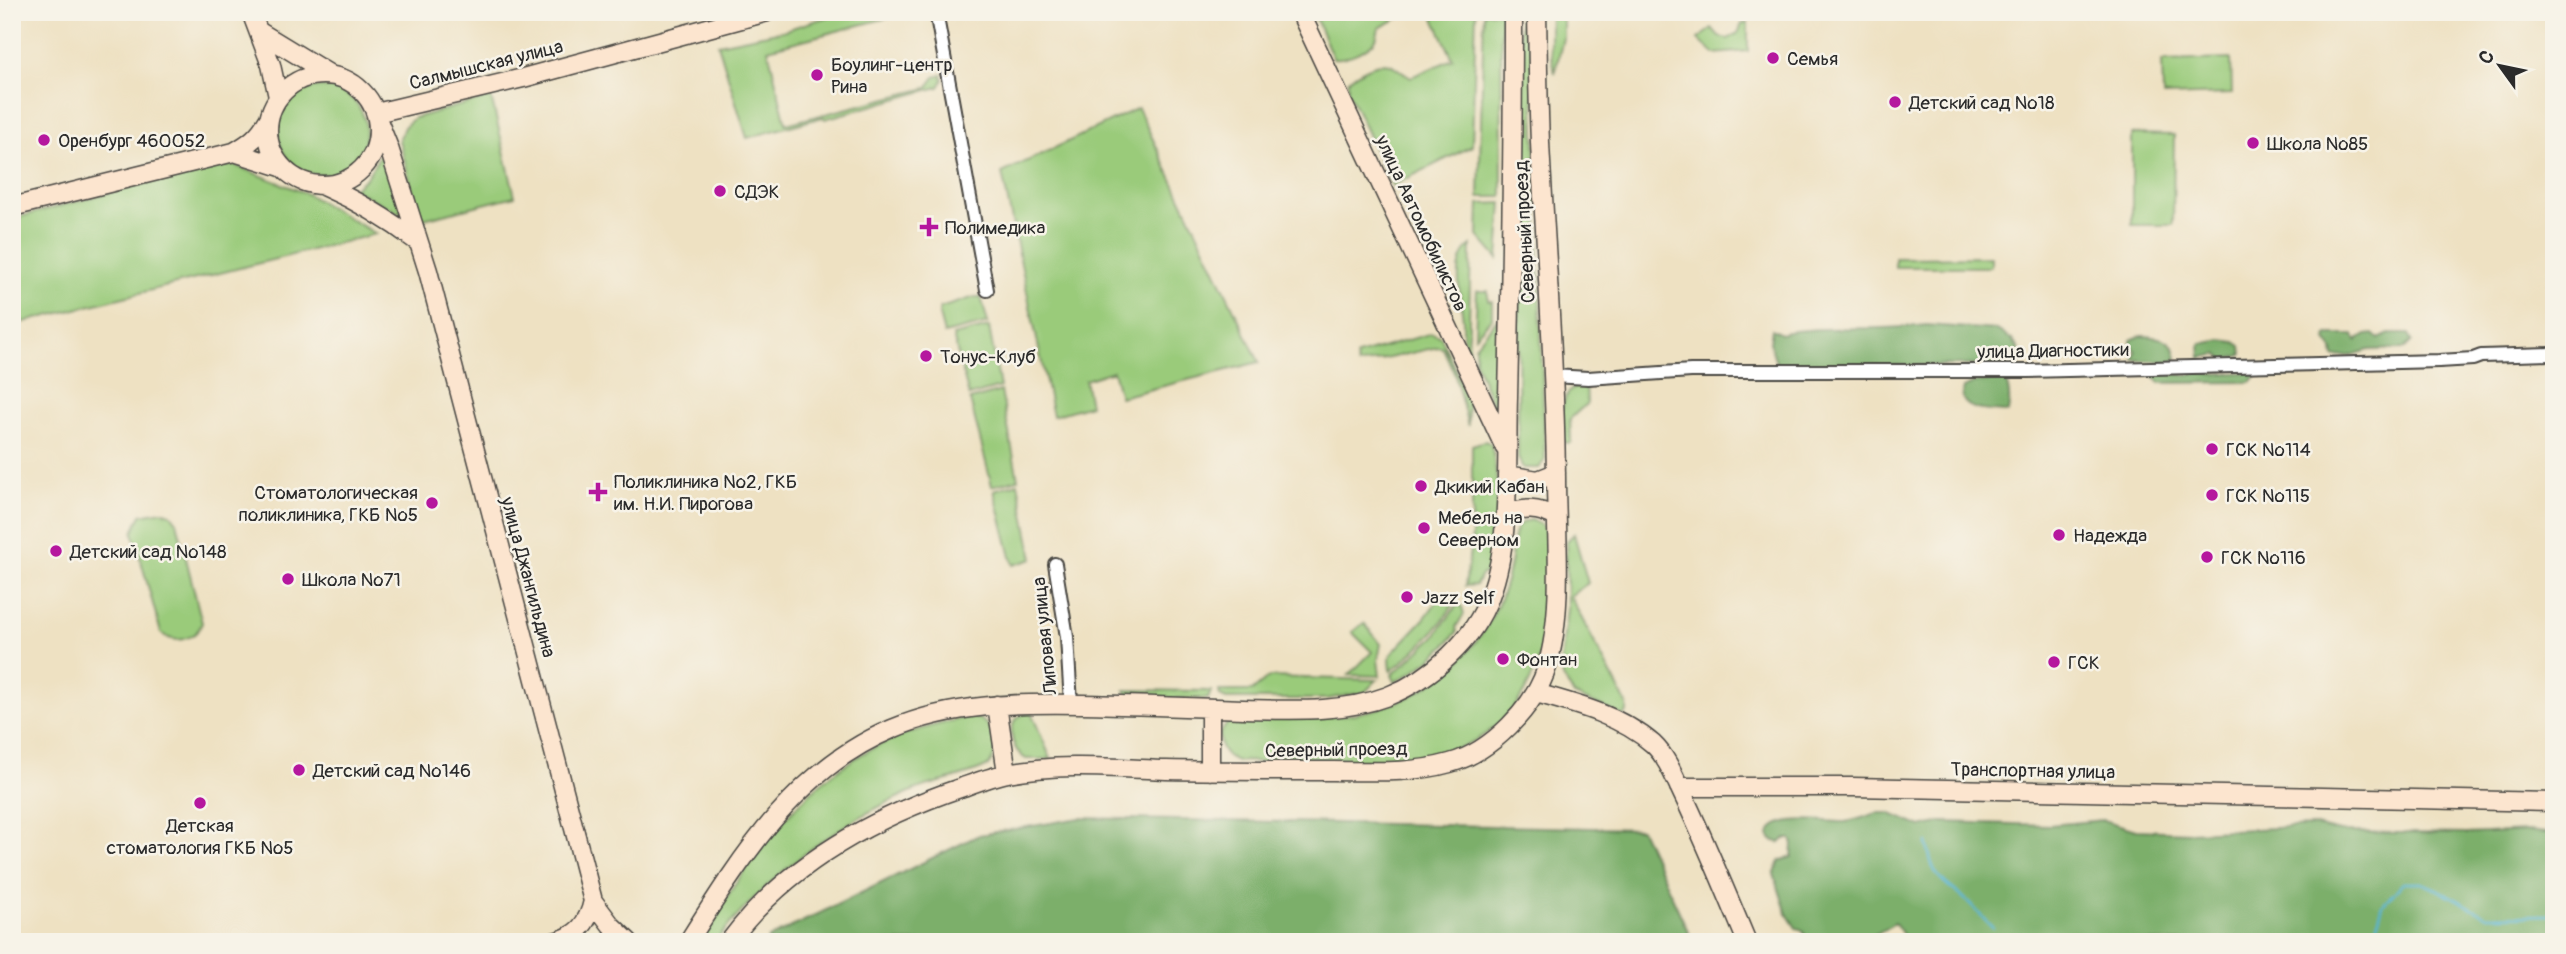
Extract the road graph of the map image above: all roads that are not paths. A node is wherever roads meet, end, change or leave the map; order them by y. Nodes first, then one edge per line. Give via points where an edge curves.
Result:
1 (251, 12) edge
2 (767, 12) edge
3 (936, 12) edge
4 (1300, 12) edge
5 (1513, 12) edge
6 (1537, 12) edge
7 (260, 32) junction
8 (329, 74) junction
9 (278, 97) junction
10 (378, 118) junction
11 (268, 120) junction
12 (234, 152) junction
13 (281, 167) junction
14 (323, 186) junction
15 (12, 207) edge
16 (418, 242) junction
17 (987, 290) dead end
18 (2554, 354) edge
19 (1553, 376) junction
20 (1506, 451) junction
21 (1556, 473) junction
22 (1507, 475) junction
23 (1505, 515) junction
24 (1556, 517) junction
25 (1055, 564) dead end
26 (1536, 693) junction
27 (1071, 704) junction
28 (997, 705) junction
29 (1210, 708) junction
30 (1210, 771) junction
31 (1007, 773) junction
32 (1679, 788) junction
33 (2554, 802) edge
34 (593, 901) junction
35 (571, 940) edge
36 (687, 941) edge
37 (629, 942) edge
38 (729, 942) edge
39 (1747, 942) edge

1 - 7 main road
2 - 10 main road, Салмышская улица
3 - 17 street
4 - 20 main road, улица Автомобилистов
5 - 20 main road, Северный проезд
6 - 19 main road, Северный проезд
7 - 8 main road
7 - 9 main road
8 - 9 main road via 300,79
8 - 10 main road via 350,80 366,94
9 - 11 main road
10 - 14 main road via 377,146 365,167 346,181
10 - 16 main road, улица Джангильдина
11 - 12 main road via 251,143
11 - 13 main road via 267,137
12 - 13 main road
12 - 15 main road
13 - 14 main road via 307,184
14 - 16 main road via 367,206
16 - 34 main road, улица Джангильдина
18 - 19 street, улица Диагностики via 2439,361
19 - 21 main road, Северный проезд
20 - 22 main road, Северный проезд
21 - 22 main road via 1538,480
21 - 24 main road, Северный проезд
22 - 23 main road, Северный проезд
23 - 24 main road via 1520,508
23 - 29 main road, Северный проезд via 1498,570 1486,607 1452,652 1414,683 1387,696 1336,708
24 - 26 main road, Северный проезд via 1556,614 1546,670
25 - 27 street, Липовая улица via 1067,636
26 - 30 main road, Северный проезд via 1514,722 1486,745 1452,763 1399,771
26 - 32 main road via 1597,712 1644,737
27 - 28 main road, Северный проезд
27 - 29 main road, Северный проезд
28 - 31 main road
28 - 36 main road, Северный проезд via 940,713 892,729 830,765 780,810 752,844
29 - 30 main road
30 - 31 main road, Северный проезд via 1090,767
31 - 38 main road, Северный проезд via 927,799 845,840 782,886
32 - 33 main road, Транспортная улица via 1853,787
32 - 39 main road
34 - 35 main road via 586,922
34 - 37 main road

